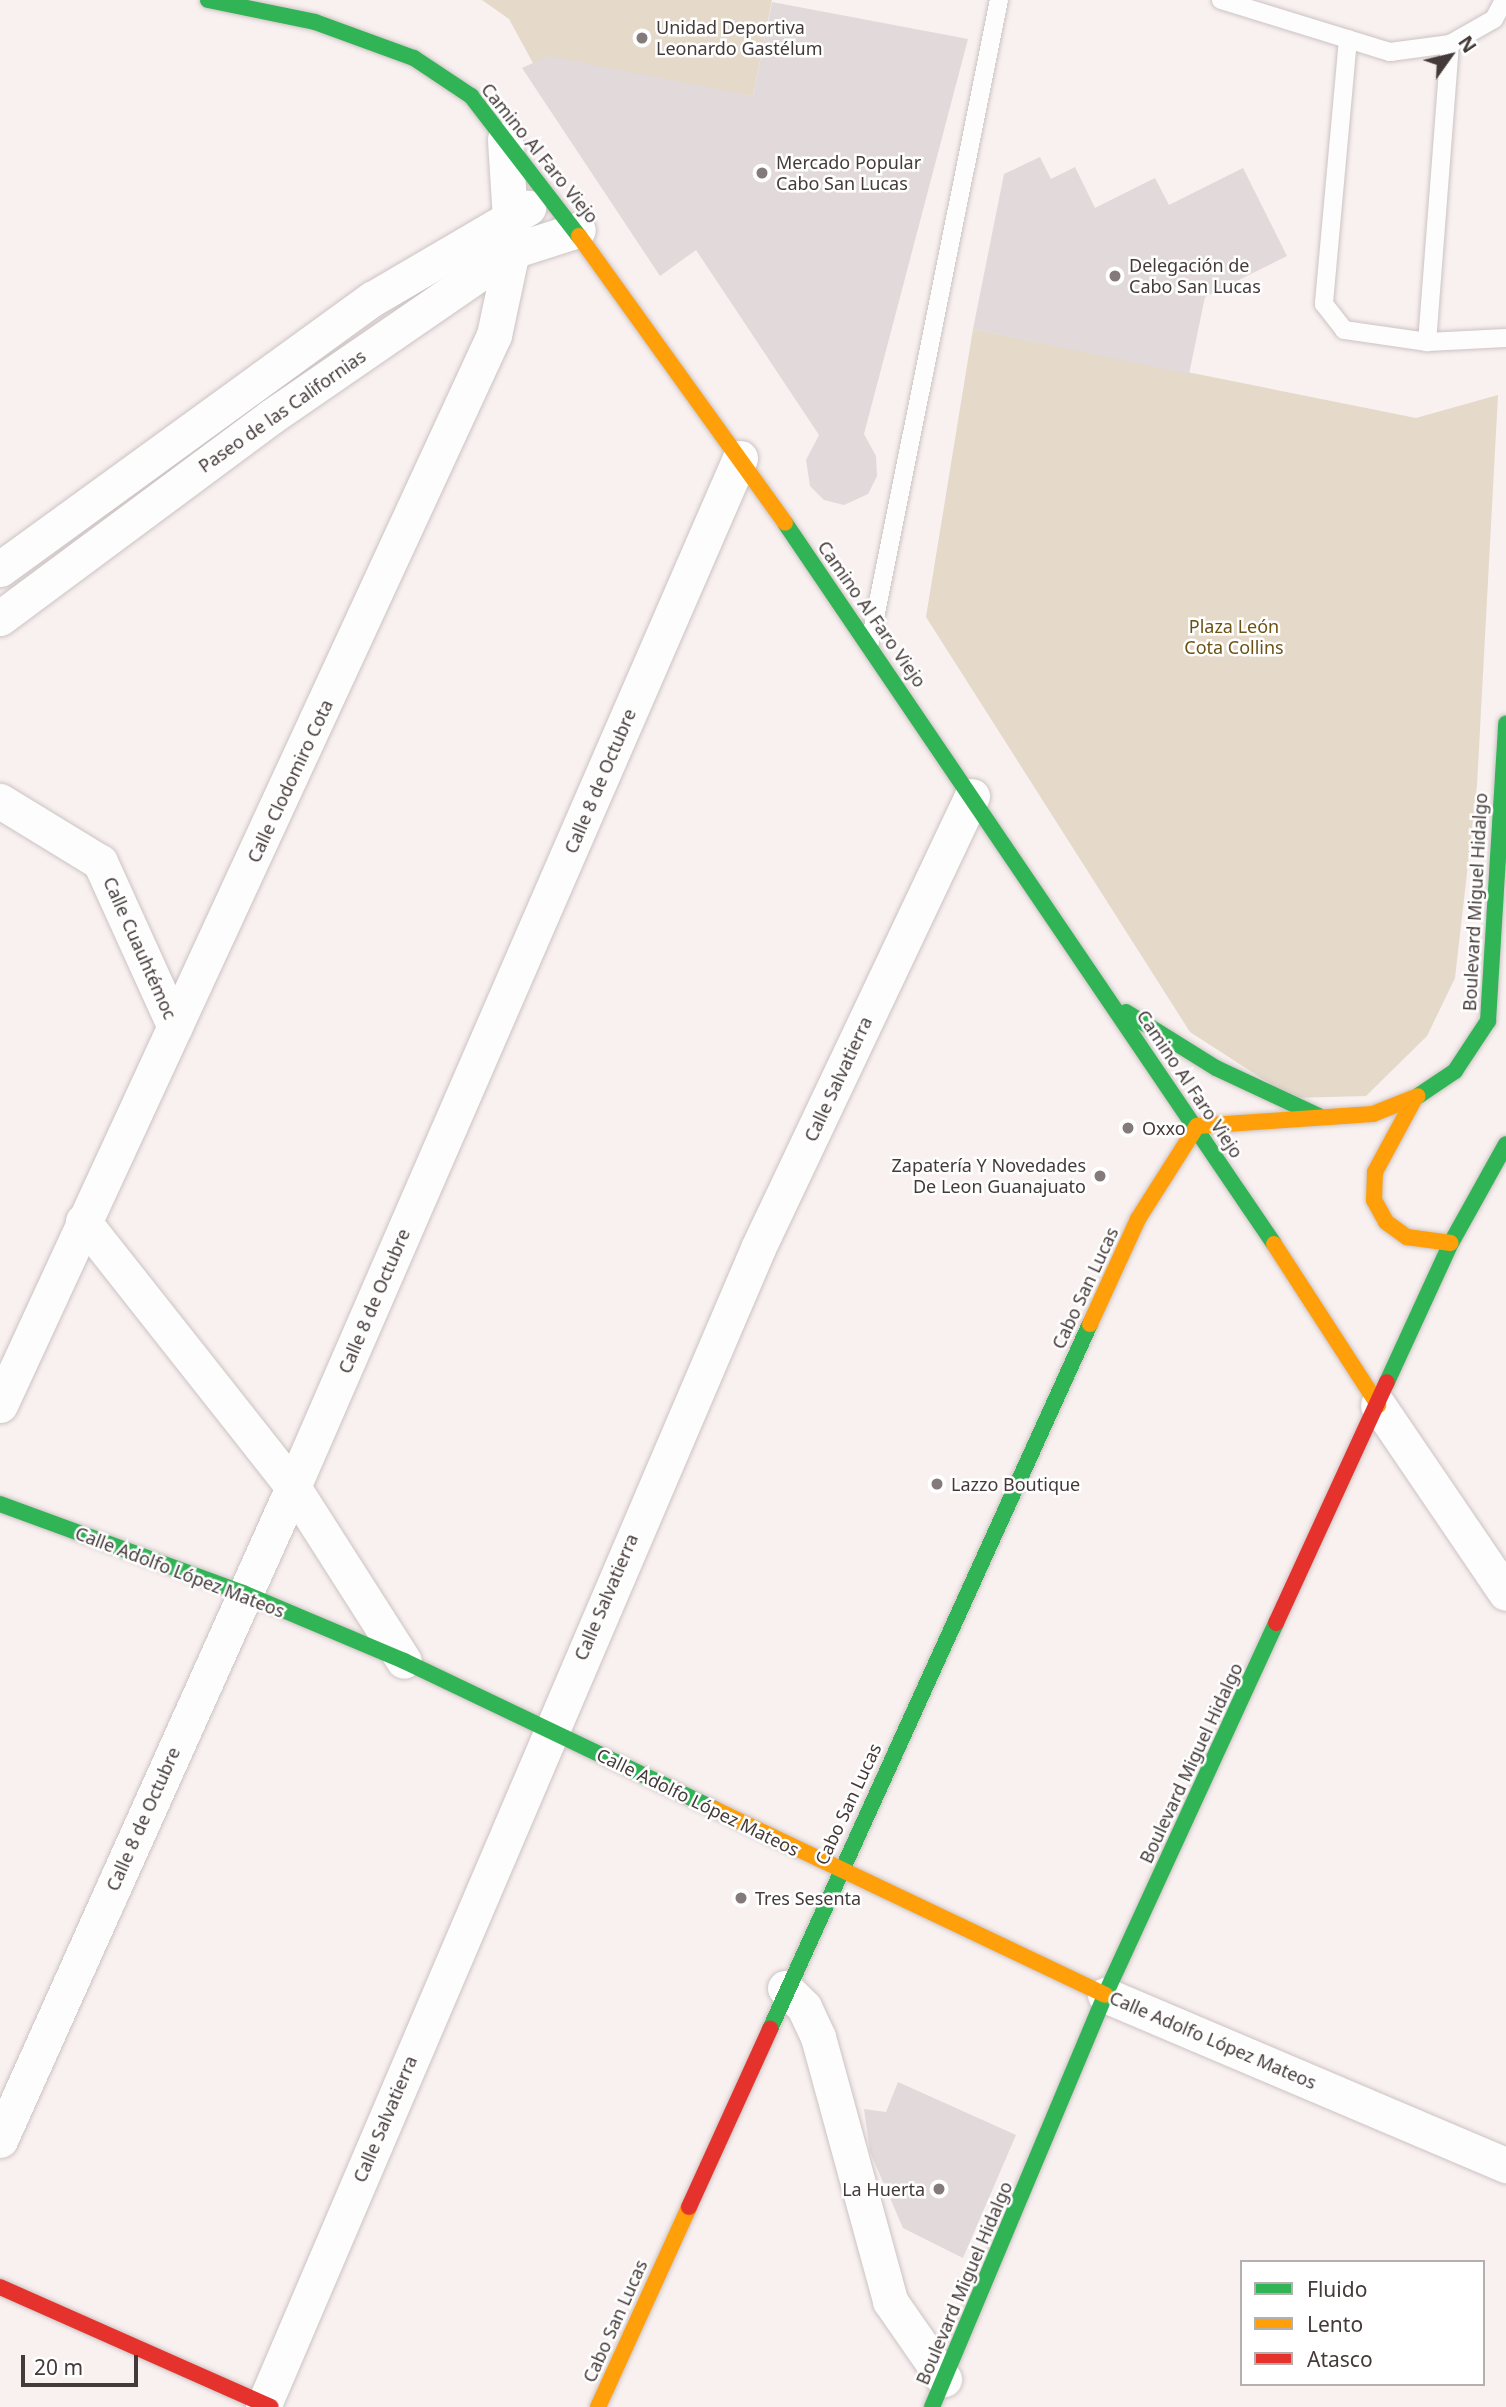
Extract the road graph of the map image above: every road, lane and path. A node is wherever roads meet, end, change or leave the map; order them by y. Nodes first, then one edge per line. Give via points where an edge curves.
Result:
1 (208, 0) edge
2 (999, 0) edge
3 (1222, 0) edge
4 (1504, 0) edge
5 (1348, 39) junction
6 (1450, 44) junction
7 (505, 139) junction
8 (554, 199) junction
9 (578, 230) junction
10 (510, 234) junction
11 (1506, 338) edge
12 (1427, 342) junction
13 (740, 458) junction
14 (0, 569) edge
15 (0, 618) edge
16 (870, 644) junction
17 (1506, 724) edge
18 (972, 796) junction
19 (0, 801) edge
20 (1114, 1004) junction
21 (175, 1027) junction
22 (1415, 1098) junction
23 (1324, 1118) junction
24 (1197, 1126) junction
25 (1506, 1144) edge
26 (83, 1221) junction
27 (1451, 1243) junction
28 (0, 1405) edge
29 (1378, 1405) junction
30 (293, 1487) junction
31 (0, 1504) edge
32 (243, 1593) junction
33 (1506, 1593) edge
34 (404, 1661) junction
35 (548, 1731) junction
36 (839, 1870) junction
37 (785, 1988) junction
38 (1105, 1995) junction
39 (0, 2140) edge
40 (1506, 2165) edge
41 (0, 2287) edge
42 (938, 2393) edge
43 (267, 2406) edge
44 (598, 2407) edge

1 - 7 main road, Camino Al Faro Viejo via 315,22 414,58 471,96
2 - 16 lane
3 - 5 lane
4 - 6 lane via 1494,19
5 - 6 lane via 1390,52
5 - 12 lane via 1324,304 1344,330
6 - 12 lane
7 - 8 main road, Camino Al Faro Viejo
7 - 10 street, Calle Clodomiro Cota
8 - 9 main road, Camino Al Faro Viejo
8 - 10 street, Paseo de las Californias
9 - 10 street, Paseo de las Californias
9 - 13 main road, Camino Al Faro Viejo
10 - 14 street, Paseo de las Californias via 372,299
10 - 15 street, Paseo de las Californias
10 - 21 street, Calle Clodomiro Cota via 494,335
11 - 12 lane
13 - 16 main road, Camino Al Faro Viejo
13 - 30 street, Calle 8 de Octubre
16 - 18 main road, Camino Al Faro Viejo
17 - 22 main road, Boulevard Miguel Hidalgo via 1488,1021 1455,1071
18 - 20 main road, Camino Al Faro Viejo
18 - 35 street, Calle Salvatierra via 758,1248
19 - 21 street, Calle Cuauhtémoc via 100,862
20 - 23 main road via 1216,1068
20 - 24 main road, Camino Al Faro Viejo
21 - 26 street, Calle Clodomiro Cota
22 - 23 main road, Boulevard Miguel Hidalgo via 1373,1114
22 - 27 main road via 1375,1172 1374,1200 1386,1222 1407,1237
23 - 24 main road, Boulevard Miguel Hidalgo
24 - 29 main road, Camino Al Faro Viejo
24 - 36 main road, Cabo San Lucas via 1139,1219
25 - 27 main road, Boulevard Miguel Hidalgo
26 - 28 street, Calle Clodomiro Cota
26 - 30 street
27 - 29 main road, Boulevard Miguel Hidalgo
29 - 33 street
29 - 38 main road, Boulevard Miguel Hidalgo
30 - 32 street, Calle 8 de Octubre
30 - 34 street
31 - 32 main road, Calle Adolfo López Mateos
32 - 34 main road, Calle Adolfo López Mateos
32 - 39 street, Calle 8 de Octubre
34 - 35 main road, Calle Adolfo López Mateos
35 - 36 main road, Calle Adolfo López Mateos
35 - 43 street, Calle Salvatierra
36 - 37 main road, Cabo San Lucas
36 - 38 main road, Calle Adolfo López Mateos
37 - 42 street via 804,2007 818,2037 890,2301
37 - 44 main road, Cabo San Lucas
38 - 40 street, Calle Adolfo López Mateos
38 - 42 main road, Boulevard Miguel Hidalgo
41 - 43 main road

